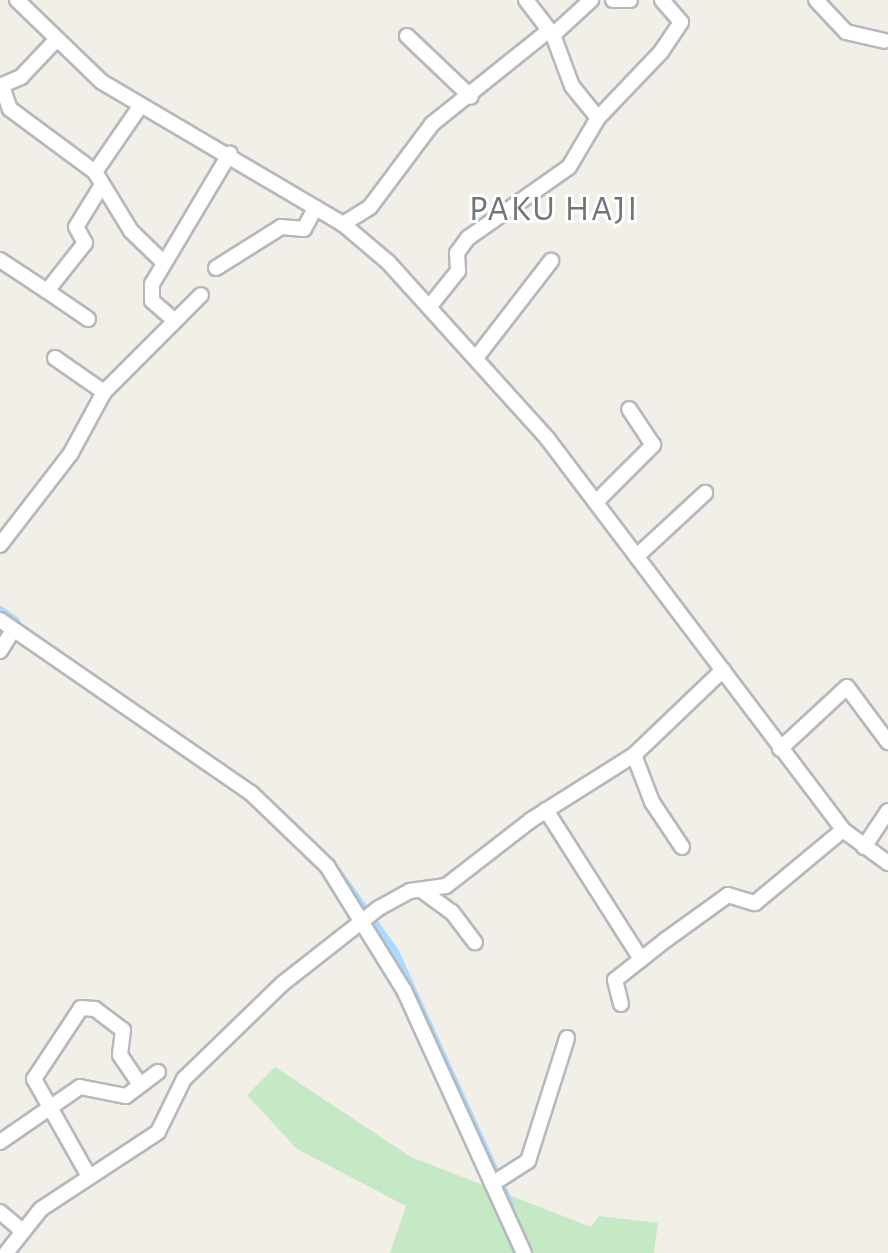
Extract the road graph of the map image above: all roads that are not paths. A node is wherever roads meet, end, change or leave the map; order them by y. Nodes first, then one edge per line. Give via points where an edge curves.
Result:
1 (17, 0) edge
2 (526, 0) edge
3 (591, 0) edge
4 (613, 0) edge
5 (630, 0) edge
6 (816, 0) edge
7 (667, 1) edge
8 (550, 33) junction
9 (407, 36) dead end
10 (55, 41) junction
11 (884, 41) dead end
12 (1, 88) edge
13 (471, 97) junction
14 (141, 105) junction
15 (598, 118) junction
16 (230, 153) junction
17 (95, 172) junction
18 (100, 188) junction
19 (315, 208) junction
20 (343, 224) junction
21 (0, 260) edge
22 (551, 261) dead end
23 (163, 262) junction
24 (216, 268) dead end
25 (47, 291) junction
26 (201, 295) dead end
27 (430, 306) junction
28 (88, 319) dead end
29 (175, 321) junction
30 (55, 358) dead end
31 (476, 358) junction
32 (104, 392) junction
33 (629, 409) dead end
34 (705, 493) dead end
35 (596, 502) junction
36 (0, 545) edge
37 (637, 556) junction
38 (0, 620) edge
39 (13, 630) junction
40 (0, 651) edge
41 (723, 670) junction
42 (888, 742) edge
43 (780, 749) junction
44 (634, 755) junction
45 (546, 810) junction
46 (888, 811) edge
47 (843, 830) junction
48 (682, 847) dead end
49 (864, 847) junction
50 (888, 863) edge
51 (424, 892) junction
52 (371, 915) junction
53 (475, 942) dead end
54 (641, 959) junction
55 (621, 1004) dead end
56 (567, 1038) dead end
57 (158, 1072) dead end
58 (140, 1085) junction
59 (50, 1106) junction
60 (0, 1142) edge
61 (87, 1173) junction
62 (499, 1183) junction
63 (0, 1212) edge
64 (23, 1231) junction
65 (6, 1253) edge
66 (524, 1253) edge

1 - 10 street
2 - 8 street
3 - 8 street
4 - 5 street
6 - 11 street via 846,32
7 - 15 street via 679,26 641,78
8 - 13 street
8 - 15 street via 572,86
9 - 13 street
10 - 12 street
10 - 14 street
12 - 17 street via 10,109
13 - 20 street via 432,124 370,207
14 - 16 street
14 - 17 street
15 - 27 street via 569,167 468,238 457,253 458,271
16 - 19 street
16 - 23 street
17 - 18 street
18 - 23 street
18 - 25 street via 76,227 85,243
19 - 20 street
19 - 24 street via 304,229 281,227
20 - 27 street
21 - 25 street
22 - 31 street
23 - 29 street via 152,301
25 - 28 street
26 - 29 street
27 - 31 street
29 - 32 street
30 - 32 street
31 - 35 street
32 - 36 street via 71,453
33 - 35 street via 653,445
34 - 37 street
35 - 37 street
37 - 41 street
38 - 39 street
39 - 40 street
39 - 52 street via 252,794
41 - 43 street
41 - 44 street
42 - 43 street via 847,687
43 - 47 street
44 - 45 street
44 - 48 street via 652,802
45 - 51 street via 446,886
45 - 54 street
46 - 49 street
47 - 49 street
47 - 54 street via 755,903 724,897
49 - 50 street
51 - 52 street
51 - 53 street via 452,912
52 - 61 street via 282,984 196,1066 158,1132
52 - 62 street
54 - 55 street via 613,983
56 - 62 street via 528,1161
57 - 58 street
58 - 59 street via 126,1096 80,1087
58 - 59 street via 120,1055 123,1030 86,1005 35,1075
59 - 60 street
59 - 61 street
61 - 64 street
62 - 66 street
63 - 64 street
64 - 65 street

